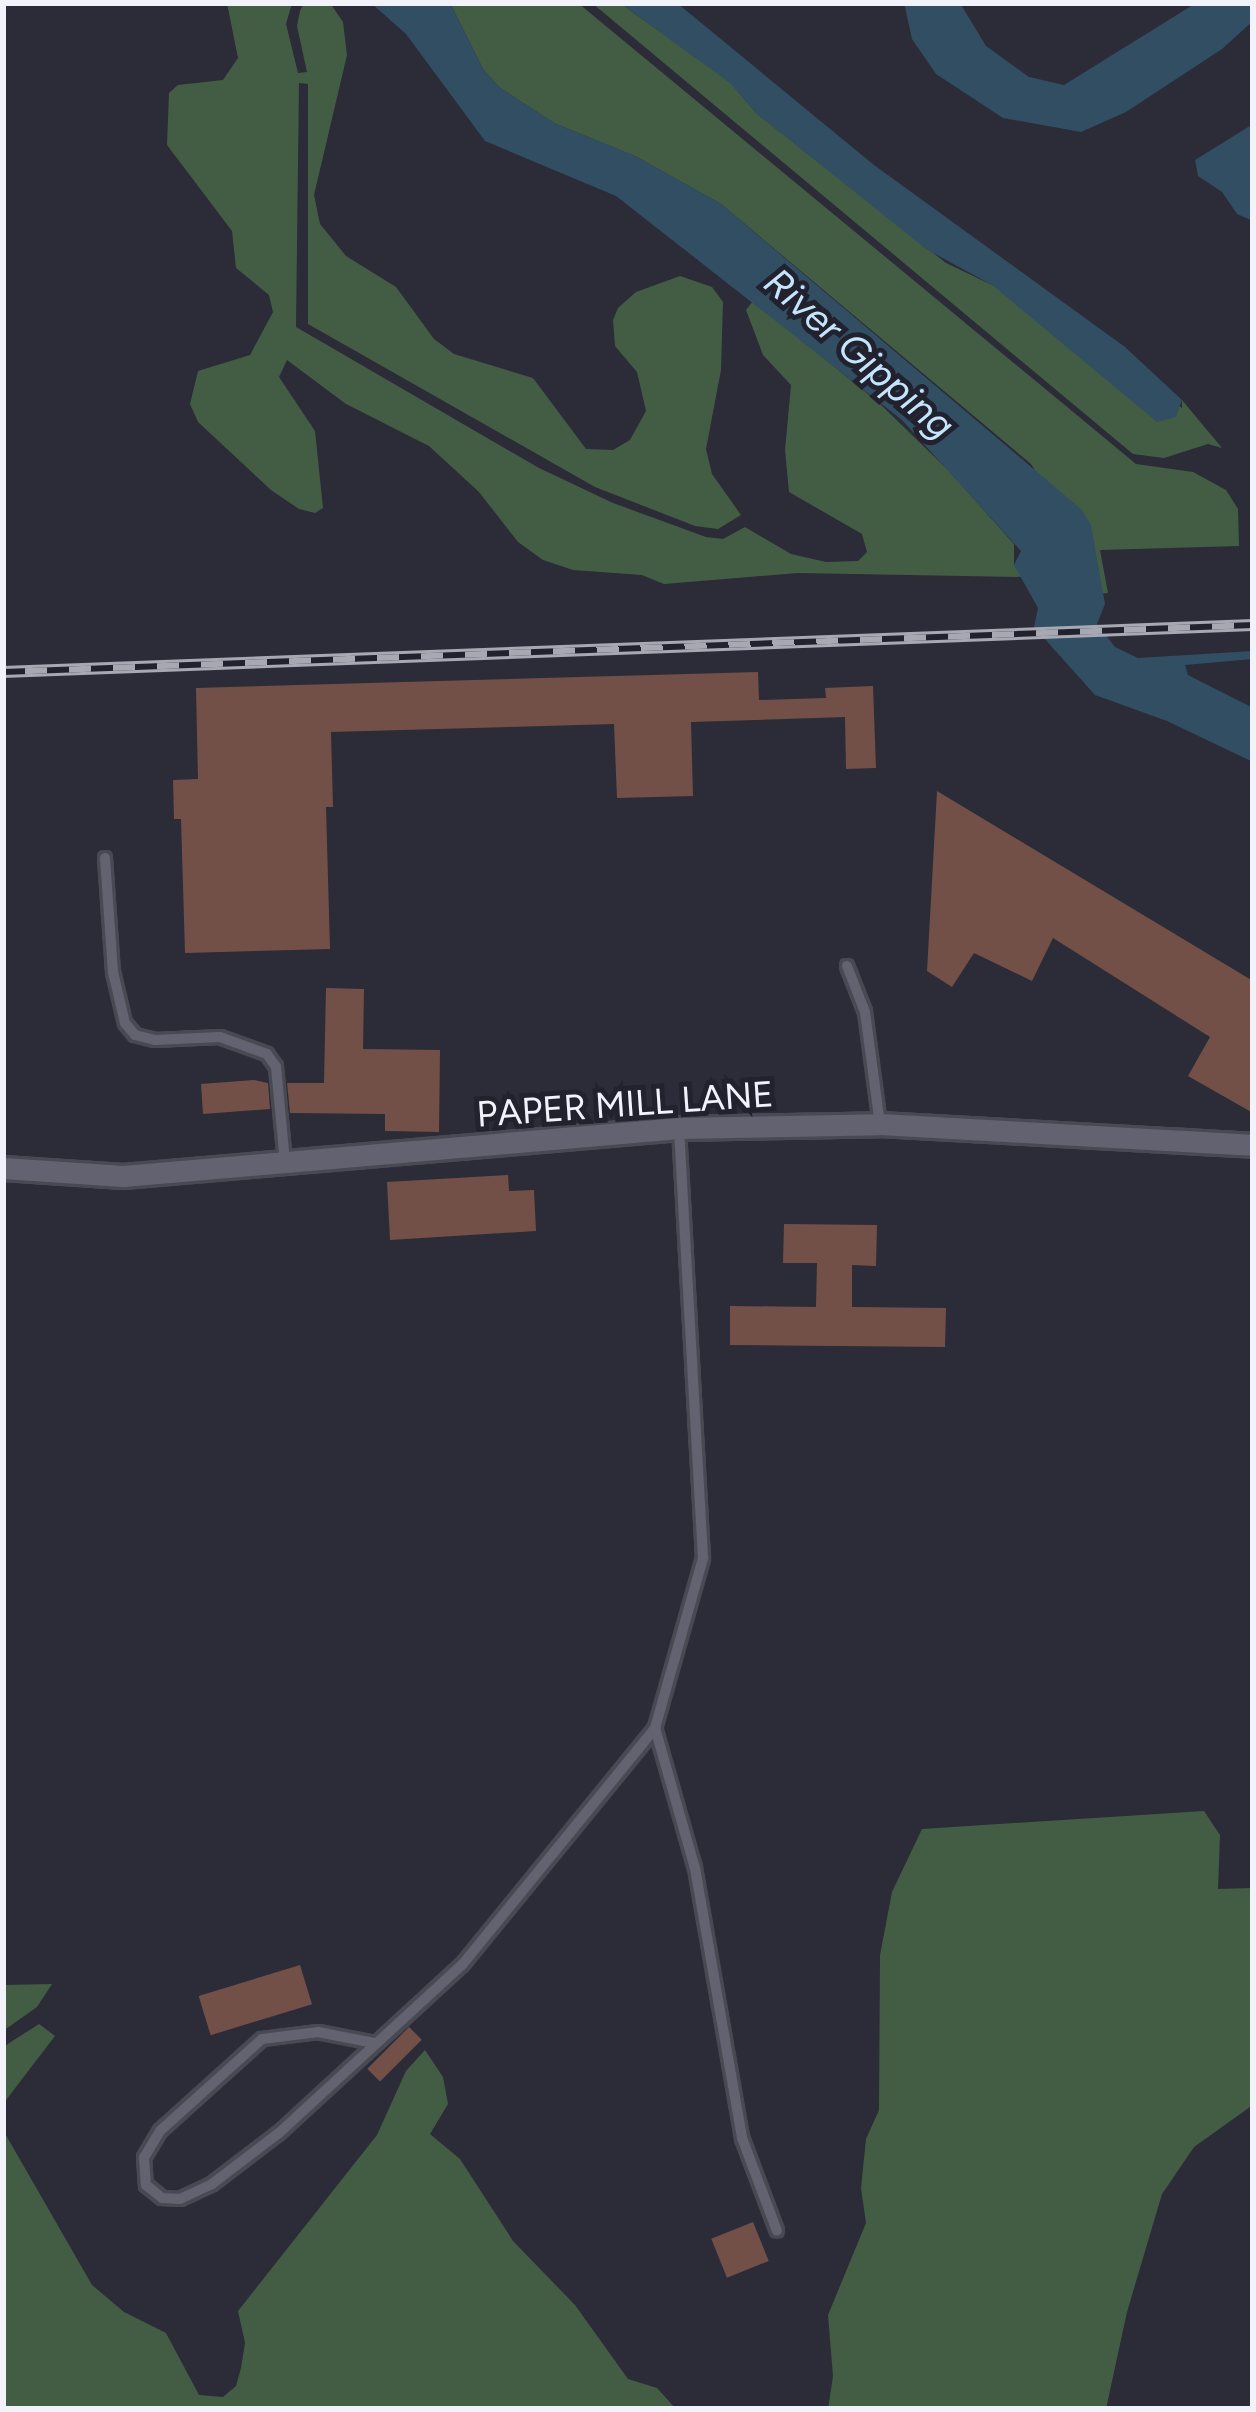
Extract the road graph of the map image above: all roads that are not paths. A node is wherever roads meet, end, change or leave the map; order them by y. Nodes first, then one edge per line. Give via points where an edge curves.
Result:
1 (106, 858) dead end
2 (847, 966) dead end
3 (880, 1124) junction
4 (680, 1128) junction
5 (1253, 1145) edge
6 (285, 1163) junction
7 (3, 1168) edge
8 (655, 1728) junction
9 (374, 2043) junction
10 (777, 2231) dead end

1 - 6 lane via 113,972 125,1023 154,1040 220,1037 267,1054 276,1067
2 - 3 lane via 865,1012
3 - 4 street, PAPER MILL LANE
3 - 5 street, PAPER MILL LANE
4 - 6 street, PAPER MILL LANE
4 - 8 lane via 704,1558
6 - 7 street, PAPER MILL LANE via 123,1176
8 - 9 lane via 462,1965
8 - 10 lane via 695,1868 742,2138
9 - 9 lane via 318,2032 262,2039 160,2131 144,2158 146,2186 181,2199 212,2184

